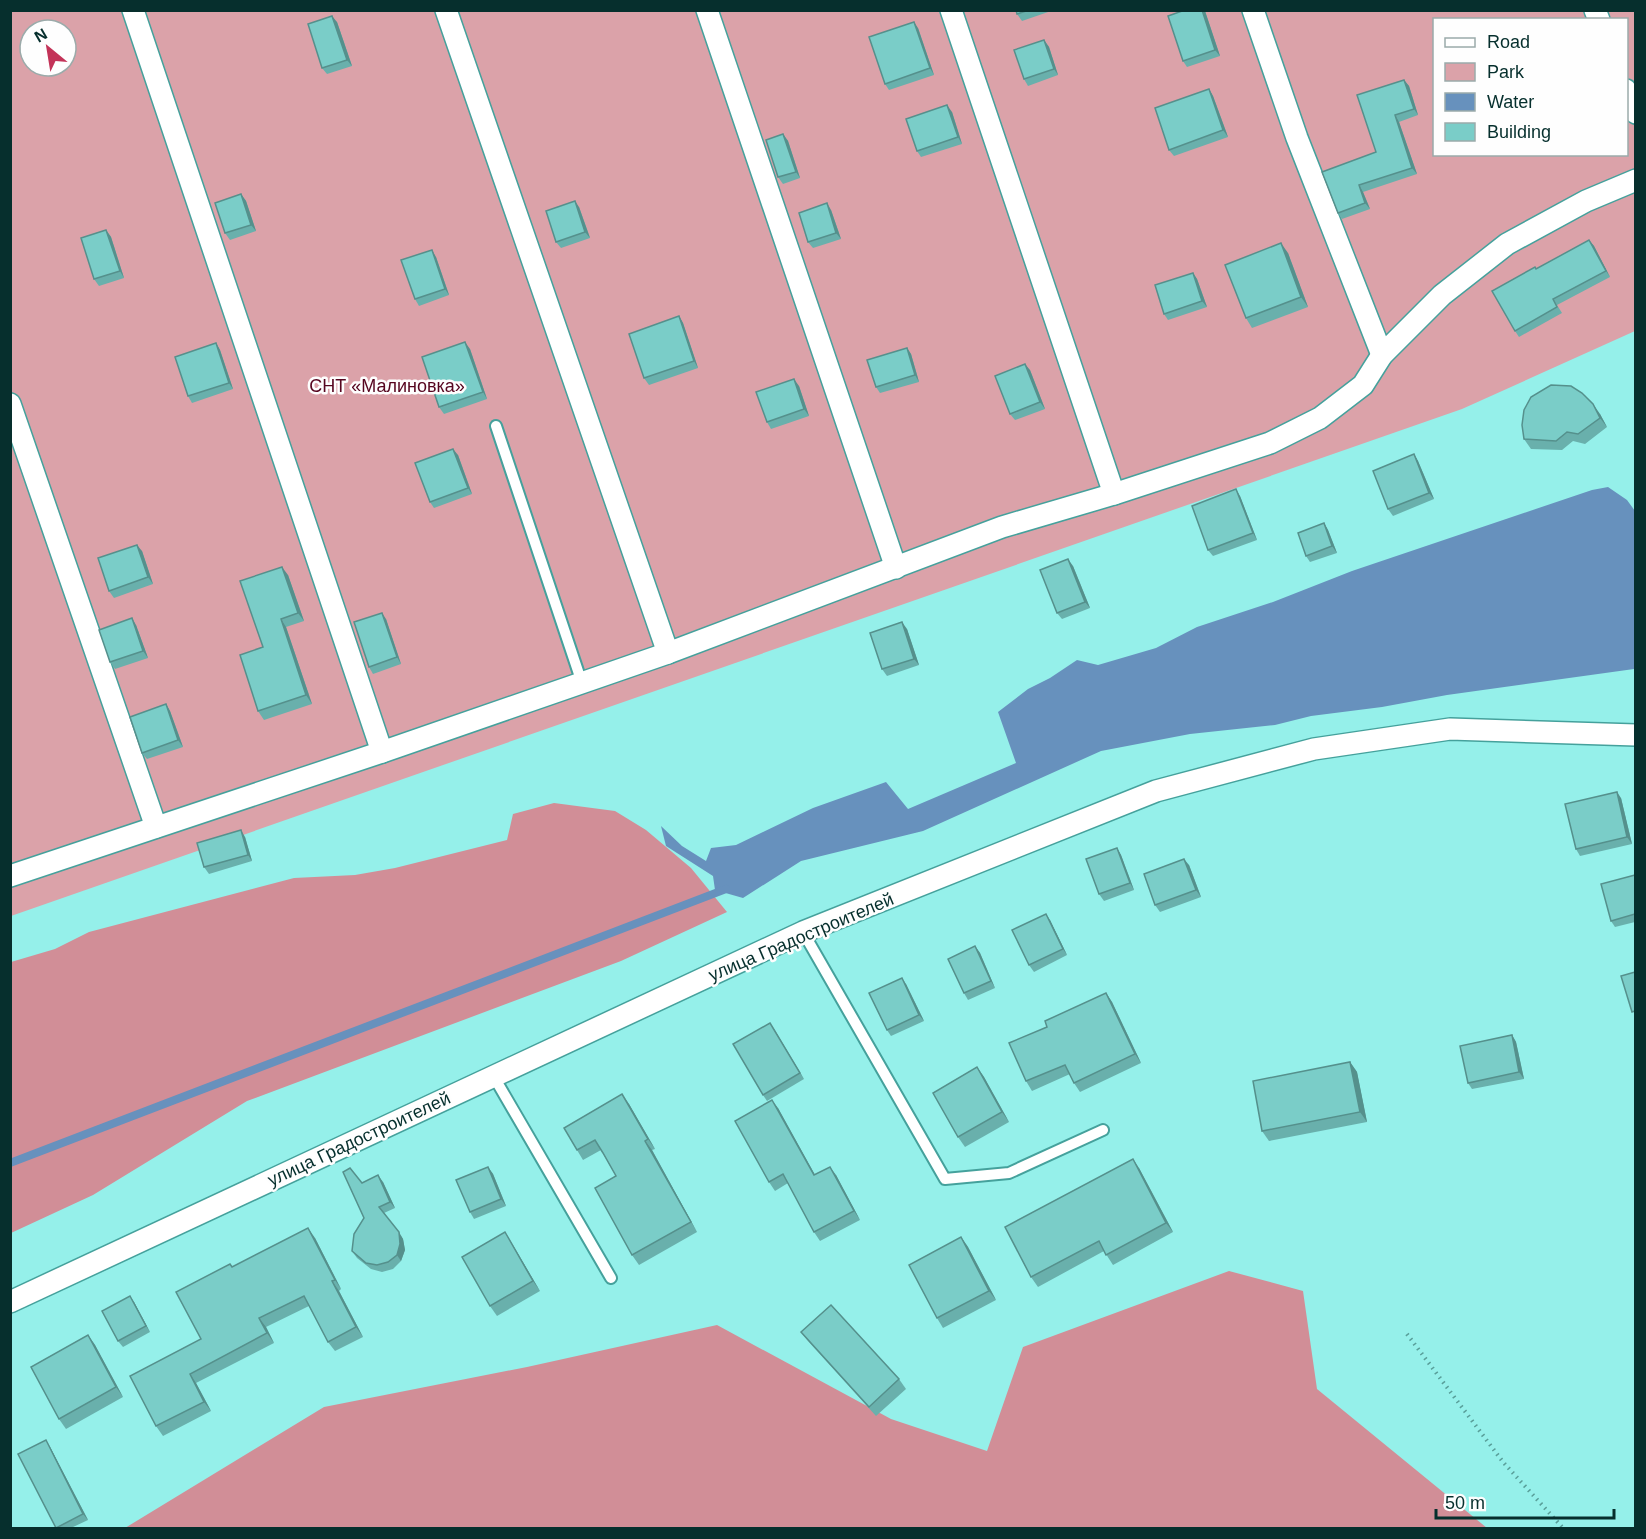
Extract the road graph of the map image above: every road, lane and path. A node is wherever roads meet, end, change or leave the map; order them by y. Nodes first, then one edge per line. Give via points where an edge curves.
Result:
1 (133, 10) edge
2 (447, 10) edge
3 (707, 10) edge
4 (951, 10) edge
5 (1253, 10) edge
6 (1628, 95) edge
7 (1635, 113) edge
8 (1635, 180) edge
9 (1382, 355) junction
10 (10, 404) edge
11 (496, 426) dead end
12 (1114, 494) junction
13 (896, 568) junction
14 (668, 653) junction
15 (582, 683) junction
16 (1635, 735) edge
17 (382, 752) junction
18 (156, 827) junction
19 (10, 876) edge
20 (803, 932) junction
21 (494, 1077) junction
22 (1103, 1130) dead end
23 (611, 1278) dead end
24 (10, 1302) edge
25 (1407, 1334) dead end
26 (1563, 1528) edge

1 - 17 street
2 - 14 street
3 - 13 street
4 - 12 street
5 - 9 street
6 - 7 street
8 - 9 street via 1586,201 1507,244 1442,295
9 - 12 street via 1363,385 1320,418 1270,443
10 - 18 street
11 - 15 lane
12 - 13 street via 1002,527
13 - 14 street
14 - 15 street
15 - 17 street
16 - 20 street, улица Градостроителей via 1450,729 1314,749 1156,791
17 - 18 street
18 - 19 street
20 - 21 street, улица Градостроителей
20 - 22 lane via 945,1179 1009,1173
21 - 23 lane
21 - 24 street, улица Градостроителей
25 - 26 path via 1503,1462

